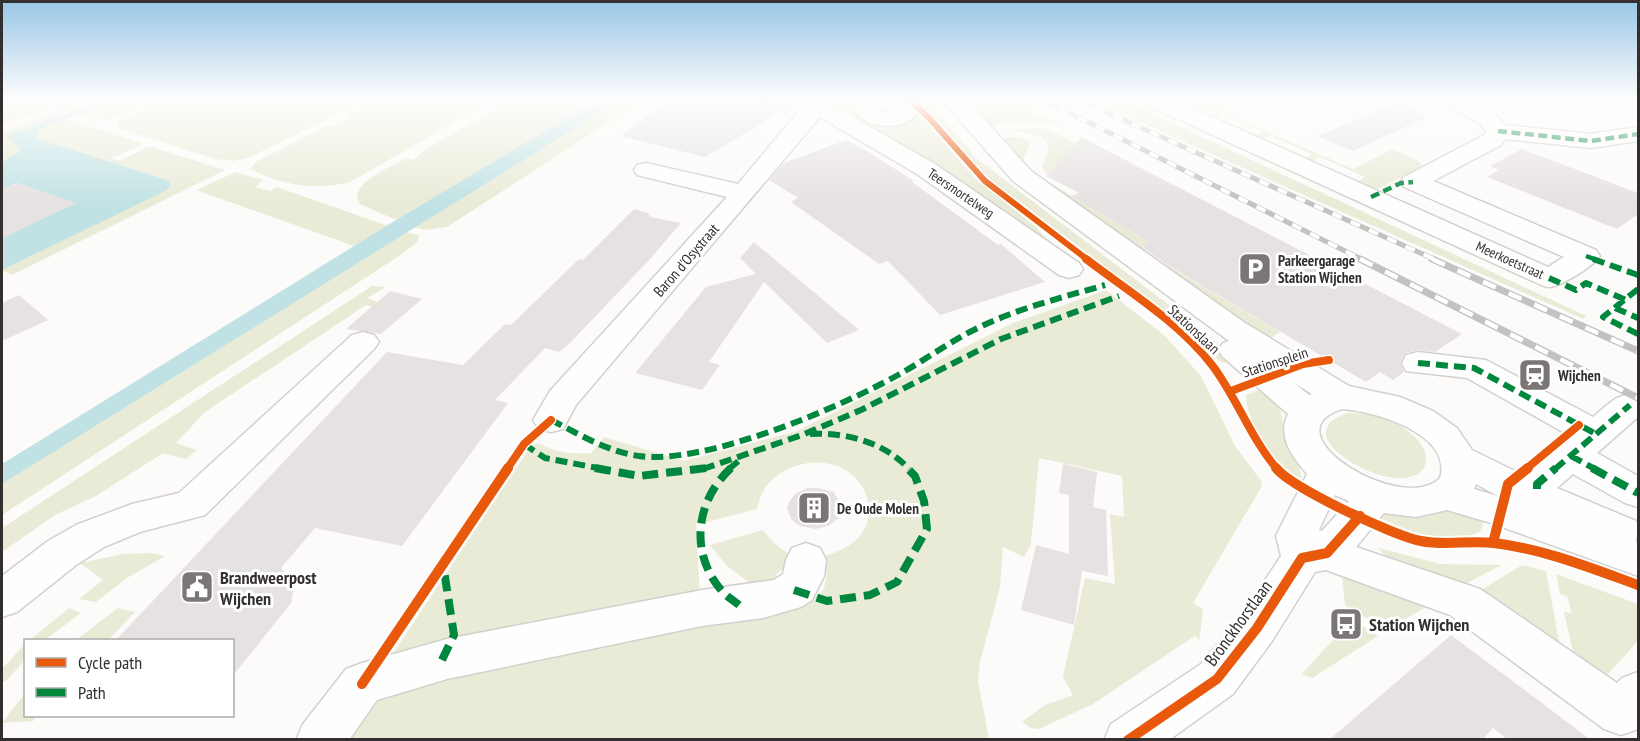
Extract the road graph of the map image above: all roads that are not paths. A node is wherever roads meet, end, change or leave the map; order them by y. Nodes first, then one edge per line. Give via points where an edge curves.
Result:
1 (793, 134) edge
2 (869, 134) edge
3 (961, 134) edge
4 (984, 134) edge
5 (1229, 134) edge
6 (1497, 134) edge
7 (1522, 134) edge
8 (1638, 134) edge
9 (646, 170) dead end
10 (744, 193) junction
11 (1109, 246) junction
12 (1069, 269) dead end
13 (363, 342) dead end
14 (1418, 363) dead end
15 (1341, 397) junction
16 (1632, 409) edge
17 (1306, 411) junction
18 (551, 420) dead end
19 (1583, 445) junction
20 (1459, 459) junction
21 (1327, 471) junction
22 (1537, 489) dead end
23 (1638, 494) edge
24 (1376, 496) junction
25 (1447, 496) junction
26 (1631, 525) edge
27 (1308, 549) junction
28 (806, 560) dead end
29 (1638, 560) edge
30 (2, 599) edge
31 (1638, 693) edge
32 (320, 740) edge
33 (1128, 740) edge

1 - 10 street, Baron d'Osystraat
2 - 12 street, Teersmortelweg
3 - 11 street, Stationslaan via 994,167
4 - 11 street, Stationslaan via 1006,162
5 - 6 street, Meerkoetstraat via 1548,278 1586,256 1413,182 1493,140
7 - 8 street via 1592,141
9 - 10 street
10 - 18 street, Baron d'Osystraat via 562,399
11 - 15 street, Stationslaan
11 - 17 street, Stationslaan
13 - 30 street via 191,505 132,519 90,536
14 - 19 street via 1474,368
15 - 17 street via 1320,401
15 - 20 street via 1380,402 1411,414 1432,427
16 - 19 street
17 - 21 street via 1300,423 1302,438 1311,455
19 - 22 street via 1537,484
19 - 23 street
20 - 25 street via 1462,474 1458,486
20 - 26 street via 1508,484
21 - 24 street
21 - 27 street, Bronckhorstlaan
24 - 25 street via 1403,502 1427,502
24 - 27 street, Bronckhorstlaan
25 - 29 street
27 - 31 street via 1465,603 1620,713
27 - 33 street, Bronckhorstlaan via 1257,628 1217,679
28 - 32 street via 804,576 795,590 765,600 702,608 447,659 362,684

